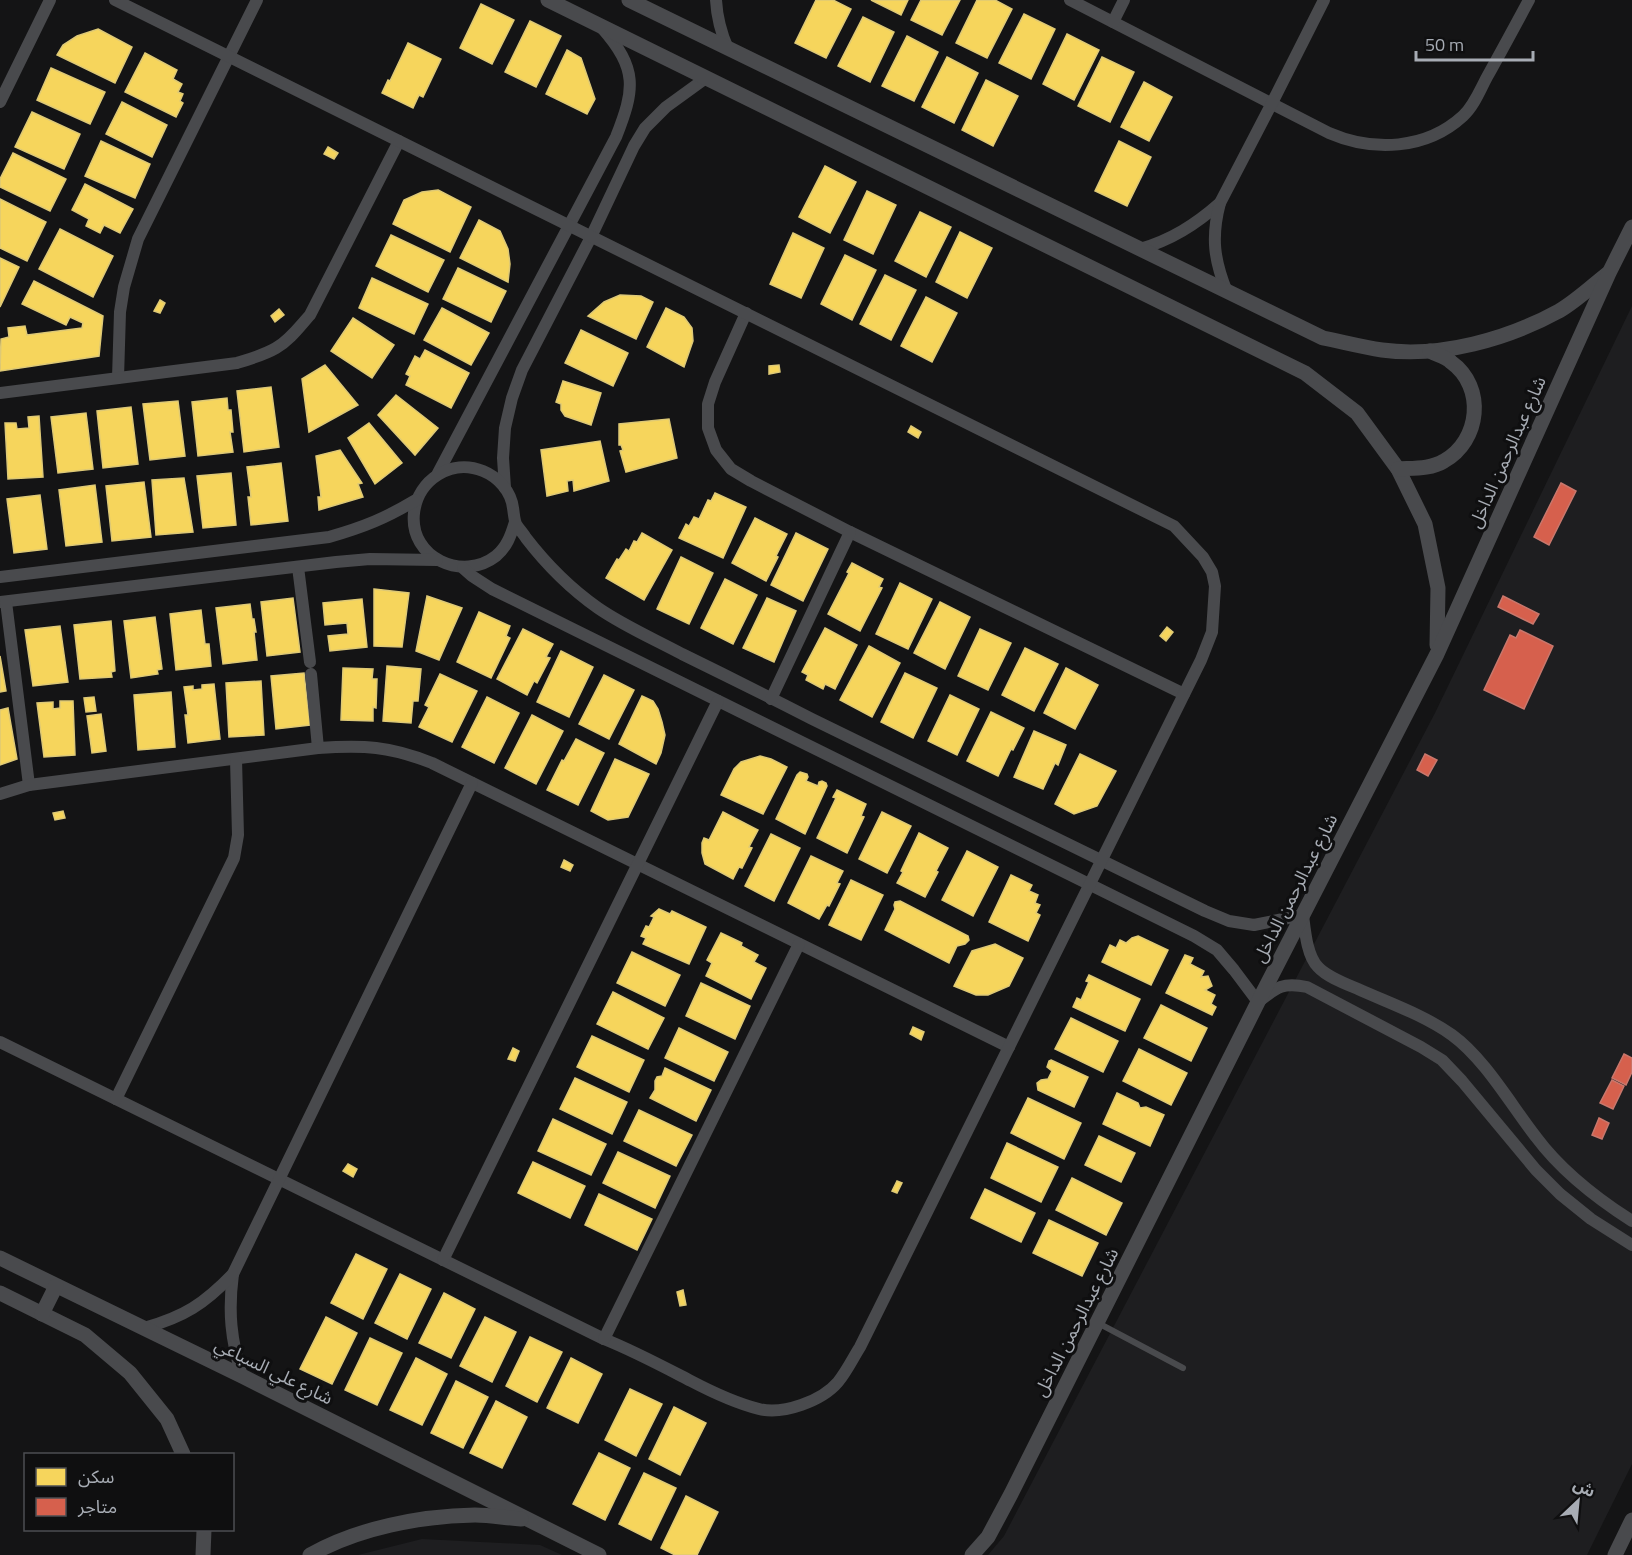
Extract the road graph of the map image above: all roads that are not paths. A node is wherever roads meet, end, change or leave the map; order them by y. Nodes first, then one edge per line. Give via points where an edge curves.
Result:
1 (50, 0) edge
2 (115, 0) edge
3 (256, 0) edge
4 (548, 0) edge
5 (629, 0) edge
6 (716, 0) edge
7 (1070, 0) edge
8 (1124, 0) edge
9 (1324, 0) edge
10 (1529, 0) edge
11 (1113, 21) junction
12 (599, 25) junction
13 (728, 49) junction
14 (228, 57) junction
15 (706, 78) junction
16 (0, 102) edge
17 (1272, 103) junction
18 (399, 141) junction
19 (1220, 203) junction
20 (569, 225) junction
21 (1632, 228) edge
22 (591, 237) junction
23 (1140, 249) junction
24 (1609, 273) junction
25 (1227, 292) junction
26 (746, 314) junction
27 (1430, 351) junction
28 (118, 378) junction
29 (0, 393) edge
30 (1398, 469) junction
31 (438, 473) junction
32 (505, 488) junction
33 (416, 500) junction
34 (515, 522) junction
35 (850, 532) junction
36 (438, 560) junction
37 (298, 567) junction
38 (464, 568) junction
39 (0, 577) edge
40 (3, 602) edge
41 (1437, 654) junction
42 (1184, 694) junction
43 (771, 699) junction
44 (718, 701) junction
45 (318, 748) junction
46 (236, 759) junction
47 (472, 783) junction
48 (29, 785) junction
49 (0, 794) edge
50 (1102, 860) junction
51 (637, 864) junction
52 (1090, 885) junction
53 (1303, 915) junction
54 (799, 944) junction
55 (1258, 1002) junction
56 (0, 1042) edge
57 (1009, 1047) junction
58 (116, 1099) junction
59 (279, 1179) junction
60 (1632, 1221) edge
61 (1632, 1245) edge
62 (0, 1258) edge
63 (443, 1260) junction
64 (233, 1274) junction
65 (56, 1286) junction
66 (0, 1293) edge
67 (42, 1314) junction
68 (1098, 1323) junction
69 (144, 1328) junction
70 (604, 1339) junction
71 (1183, 1368) dead end
72 (242, 1376) junction
73 (182, 1453) edge
74 (530, 1520) junction
75 (1632, 1520) edge
76 (204, 1531) edge
77 (203, 1555) edge
78 (310, 1555) edge
79 (599, 1555) edge
80 (972, 1555) edge
81 (1615, 1555) edge

1 - 16 street
2 - 14 street
3 - 14 street
4 - 12 street
5 - 13 street
6 - 13 street
7 - 11 street
8 - 11 street
9 - 17 street
10 - 17 street via 1464,116 1419,141 1386,146 1341,138
11 - 17 street
12 - 15 street
12 - 20 street via 625,60 630,87 628,108
13 - 23 street
14 - 18 street
14 - 28 street via 148,216 129,263 120,312
15 - 22 street via 645,128
15 - 30 street via 1305,373 1357,413
17 - 19 street
18 - 20 street
18 - 28 street via 310,315 277,348 237,363
19 - 23 street via 1191,227
19 - 25 street via 1215,221 1215,257
20 - 22 street
20 - 31 street
21 - 24 street, شارع عبدالرحمن الداخل
22 - 26 street
22 - 32 street via 522,370 512,398 503,458
23 - 25 street
24 - 27 street via 1561,310 1505,336
24 - 41 street, شارع عبدالرحمن الداخل
25 - 27 street via 1323,339 1384,350
26 - 35 street via 708,404 708,428 716,450 731,469 751,482
26 - 42 street via 1174,526 1203,557 1215,586 1212,632
27 - 30 street via 1452,362 1467,380 1475,402 1473,426 1462,447 1443,462
28 - 29 street
30 - 41 street via 1425,524 1438,588
31 - 32 street via 455,467 474,467 492,474
31 - 33 street
32 - 34 street via 513,504
33 - 36 street via 416,534 424,549
33 - 39 street via 389,516 329,537
34 - 38 street via 498,555
34 - 43 street via 539,554 598,608
35 - 42 street
35 - 43 street
36 - 37 street via 370,559
36 - 38 street
37 - 40 street
37 - 45 street
38 - 44 street via 492,590
40 - 48 street
41 - 53 street, شارع عبدالرحمن الداخل
42 - 50 street
43 - 50 street
44 - 51 street
44 - 52 street
45 - 46 street
45 - 47 street via 380,747 432,763
46 - 48 street
46 - 58 street via 239,824 234,858
47 - 51 street
47 - 59 street
48 - 49 street
50 - 52 street
50 - 53 street via 1229,921 1254,925
51 - 54 street
51 - 63 street
52 - 55 street via 1217,950
52 - 57 street
53 - 55 street, شارع عبدالرحمن الداخل
53 - 60 street via 1306,942 1318,967 1340,982 1452,1035 1473,1054 1561,1166
54 - 57 street
54 - 70 street
55 - 61 street via 1276,988 1293,984 1307,987 1442,1060 1560,1194
55 - 68 street, شارع عبدالرحمن الداخل
56 - 58 street
57 - 70 street via 860,1347 838,1382 820,1397 802,1405 760,1410 720,1396
58 - 59 street
59 - 63 street
59 - 64 street
62 - 65 street, شارع علي السباعي
63 - 70 street
64 - 69 street via 193,1309
64 - 72 street via 230,1326
65 - 67 street
65 - 69 street, شارع علي السباعي
66 - 67 street
67 - 73 street via 85,1335 130,1372 167,1419
68 - 71 lane
68 - 80 street, شارع عبدالرحمن الداخل via 988,1537
69 - 72 street, شارع علي السباعي
72 - 74 street, شارع علي السباعي
74 - 78 street via 476,1515 423,1519 370,1530
74 - 79 street
75 - 81 street
76 - 77 street

